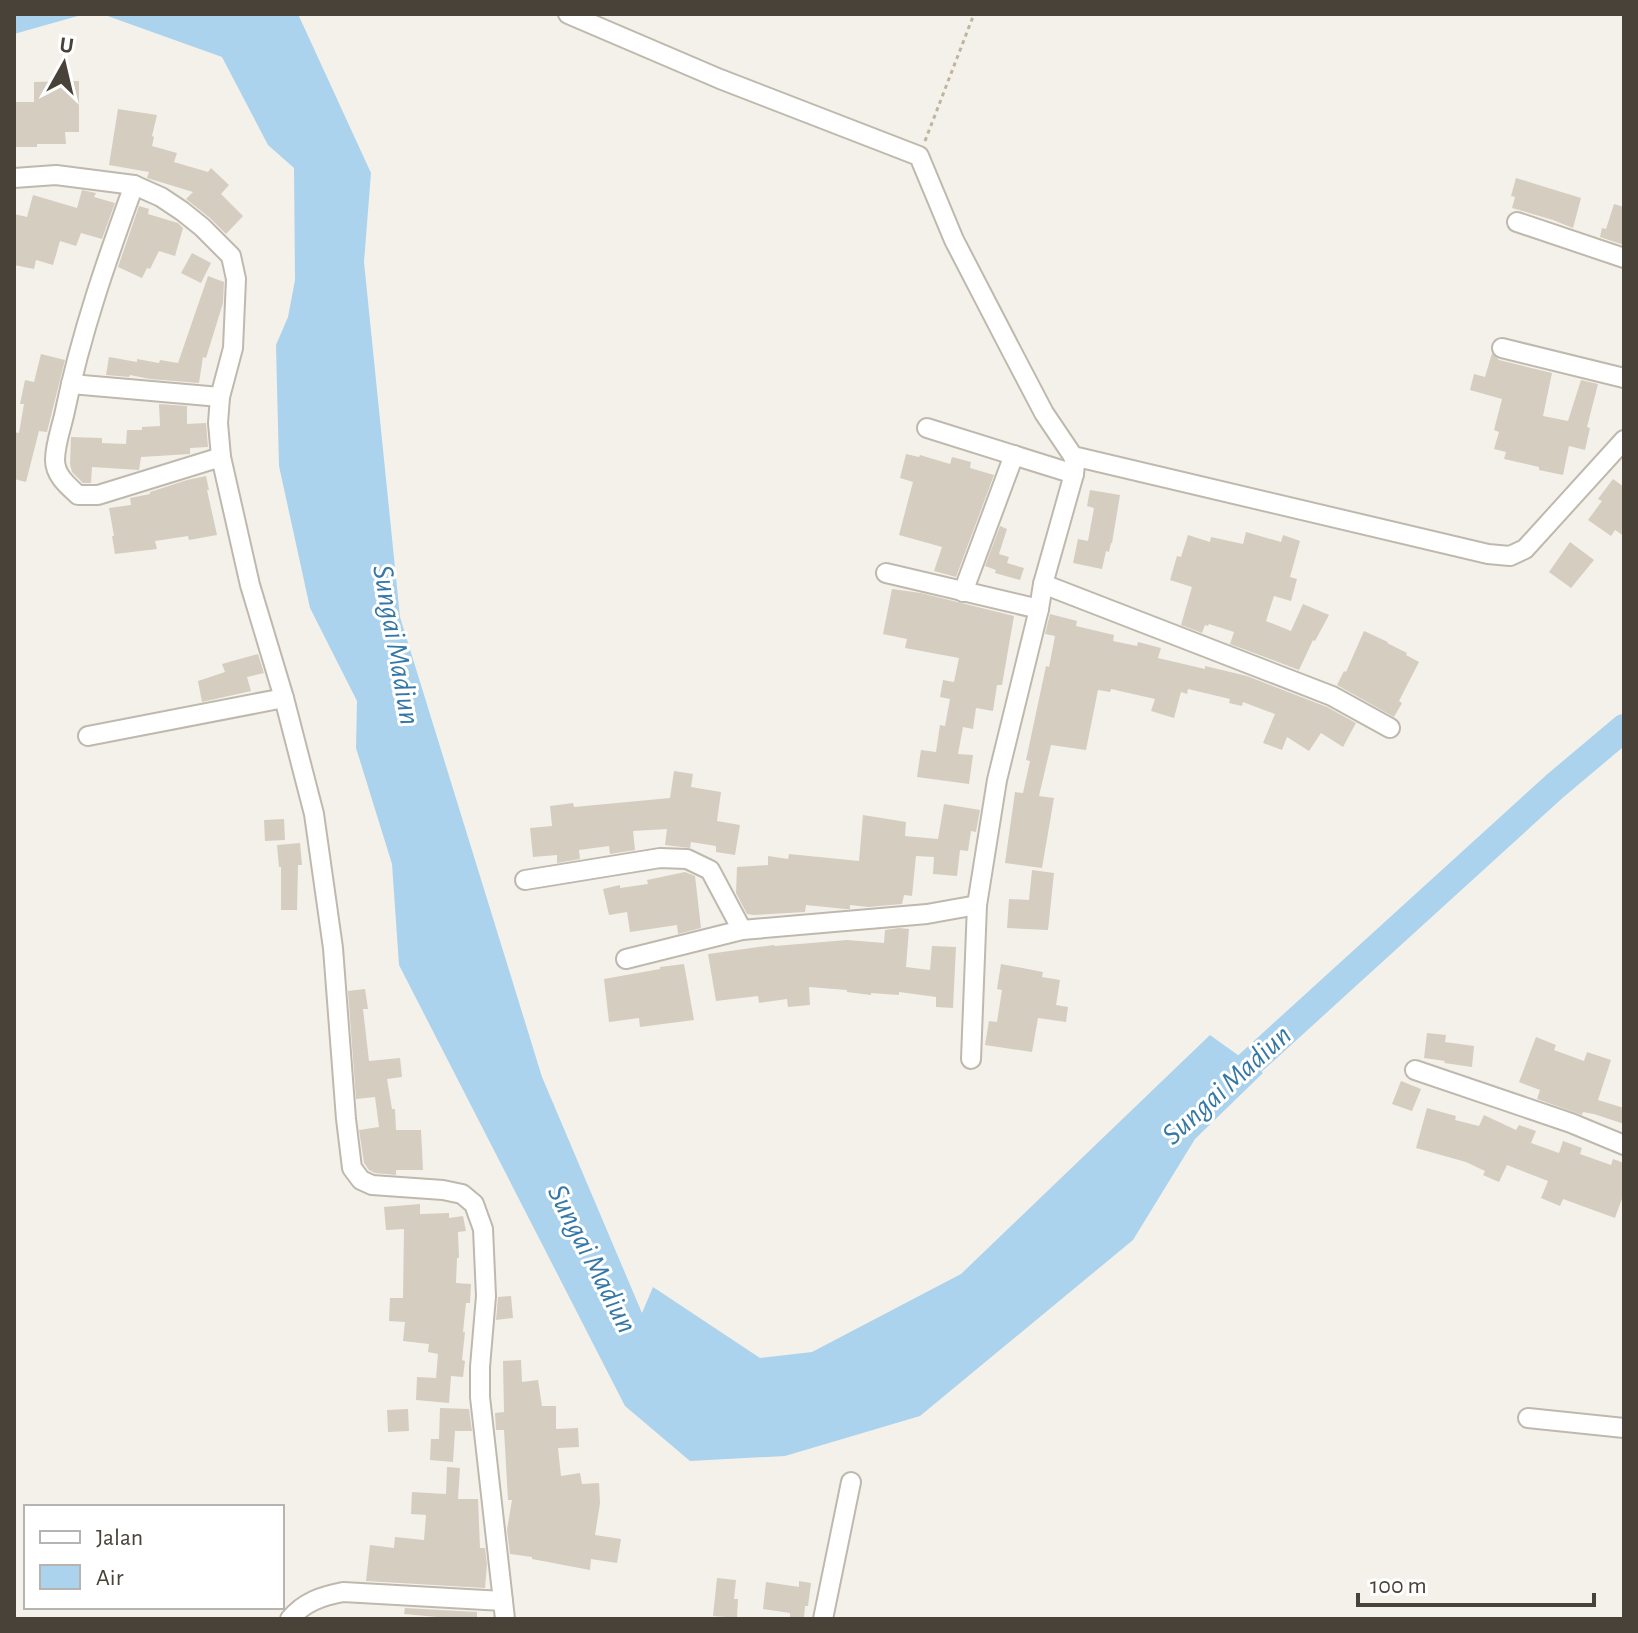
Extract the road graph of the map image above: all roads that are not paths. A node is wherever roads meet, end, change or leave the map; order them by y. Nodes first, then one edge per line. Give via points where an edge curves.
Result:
1 (568, 14) edge
2 (14, 178) edge
3 (134, 185) junction
4 (1517, 222) dead end
5 (1624, 258) edge
6 (1502, 348) dead end
7 (1624, 378) edge
8 (71, 384) junction
9 (220, 397) junction
10 (927, 428) dead end
11 (1624, 440) edge
12 (1014, 455) junction
13 (221, 457) junction
14 (1073, 465) junction
15 (886, 573) dead end
16 (1043, 584) junction
17 (963, 592) junction
18 (1039, 609) junction
19 (284, 698) junction
20 (1390, 728) dead end
21 (88, 736) dead end
22 (525, 880) dead end
23 (977, 905) junction
24 (742, 930) junction
25 (626, 959) dead end
26 (971, 1059) dead end
27 (1415, 1070) dead end
28 (1624, 1145) edge
29 (1528, 1418) dead end
30 (1624, 1428) edge
31 (851, 1482) dead end
32 (504, 1610) edge
33 (290, 1619) edge
34 (823, 1619) edge

1 - 14 street via 919,156 954,240
2 - 3 street via 56,175
3 - 8 street
3 - 9 street via 182,211 231,256 236,279 233,348
4 - 5 street
6 - 7 street
8 - 9 street
8 - 13 street via 55,461 61,480 78,495 98,495
9 - 13 street
10 - 12 street
11 - 14 street via 1525,549 1510,556
12 - 14 street
12 - 17 street
13 - 19 street via 250,585
14 - 16 street
15 - 17 street
16 - 18 street
16 - 20 street via 1332,696
17 - 18 street
18 - 23 street via 997,780
19 - 21 street
19 - 32 street via 314,814 333,948 352,1168 372,1185 462,1194 474,1204 483,1229 486,1296 480,1397
22 - 24 street via 660,858 687,859 710,870
23 - 24 street
23 - 26 street
24 - 25 street
27 - 28 street
29 - 30 street
31 - 34 street
32 - 33 street via 343,1592 311,1601

